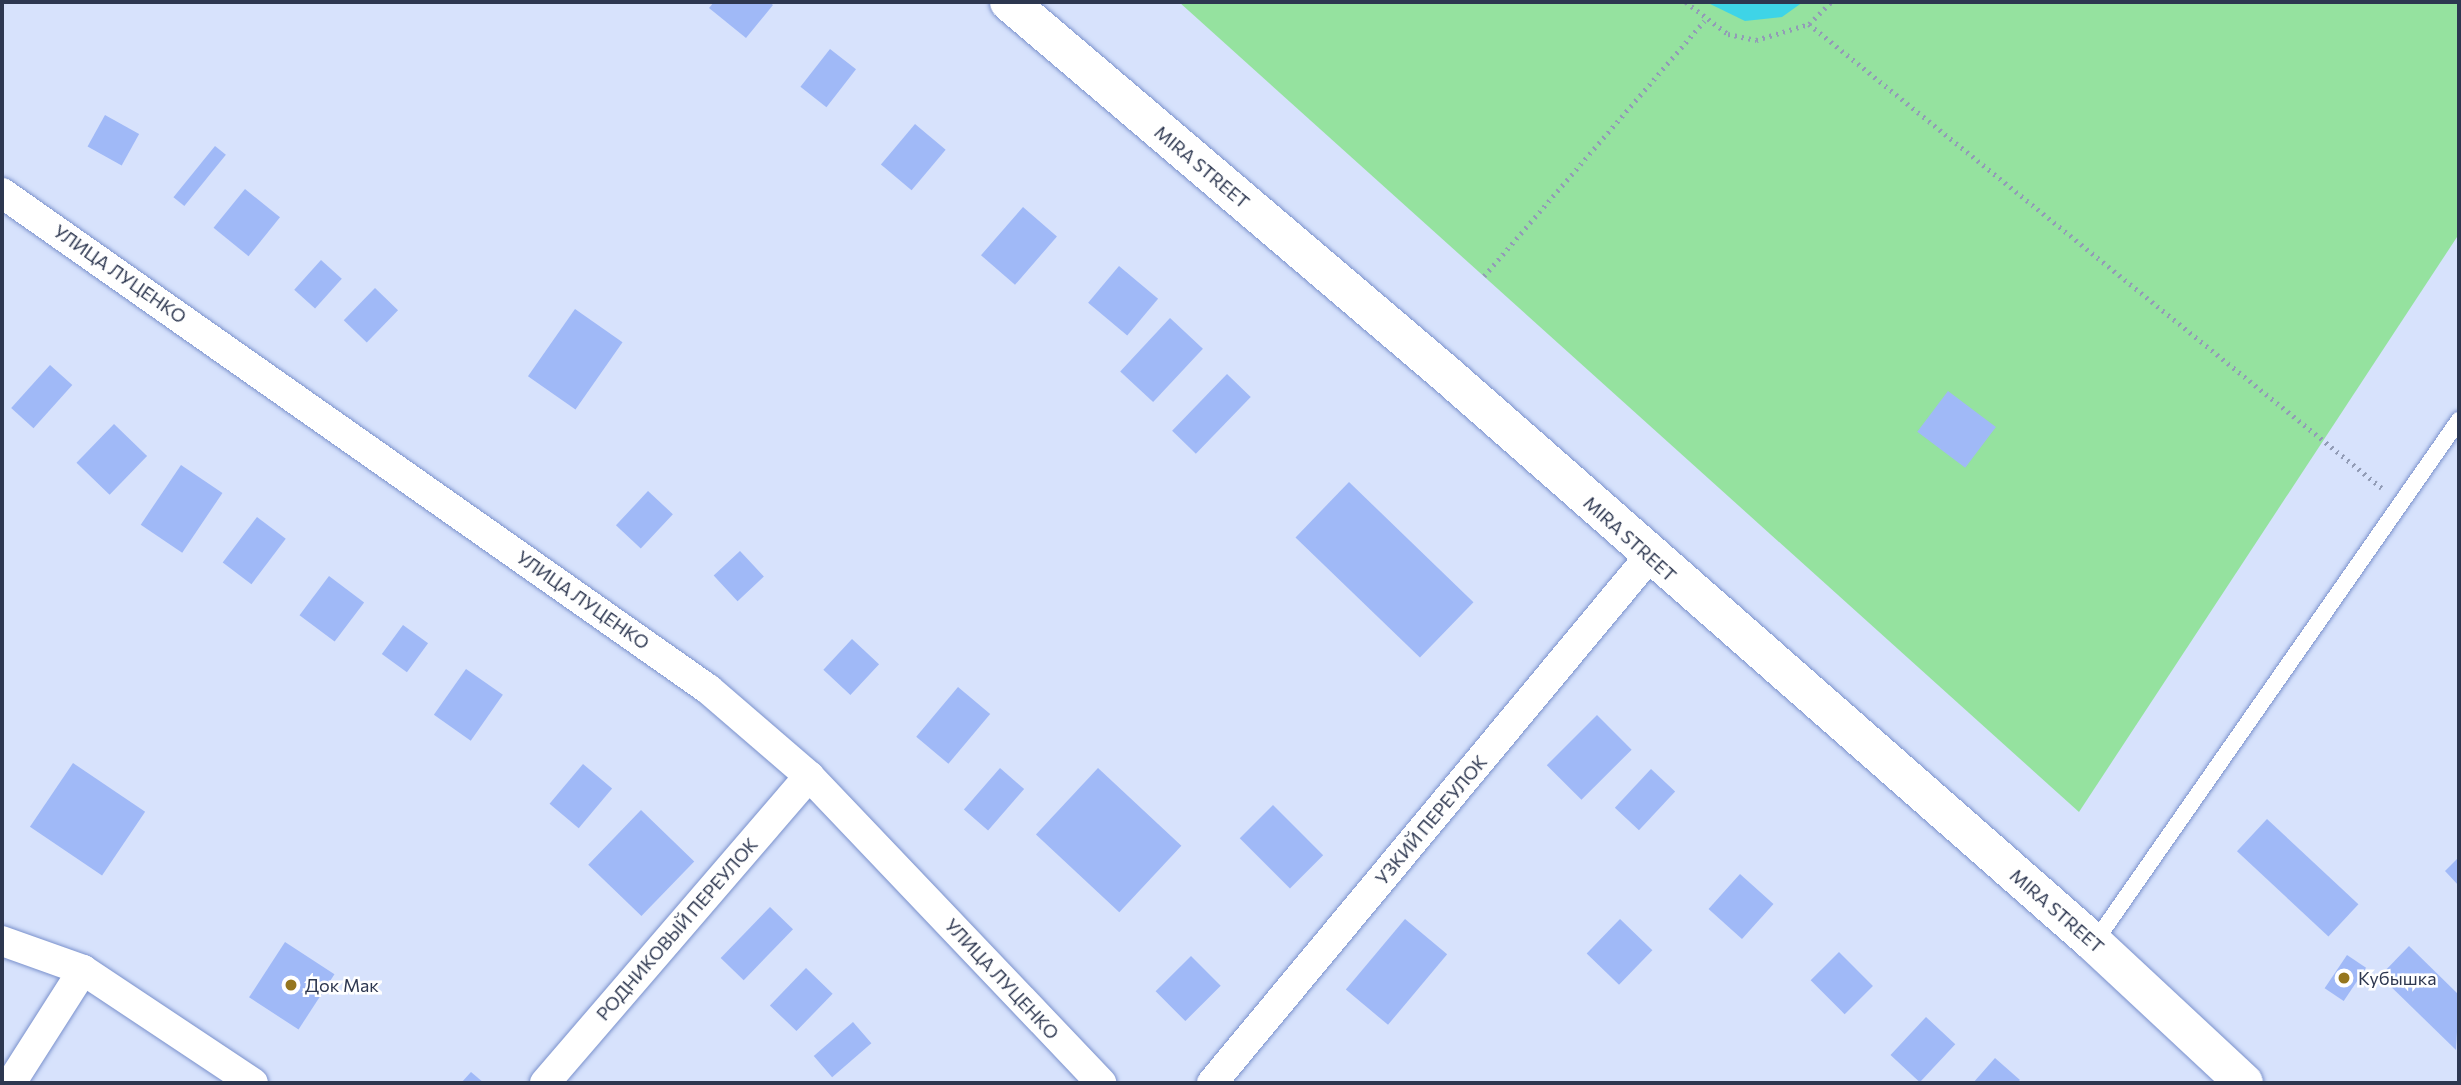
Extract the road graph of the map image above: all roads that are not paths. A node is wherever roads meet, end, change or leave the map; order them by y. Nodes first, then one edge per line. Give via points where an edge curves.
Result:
1 (1009, 2) edge
2 (2, 193) edge
3 (2459, 419) edge
4 (1649, 557) junction
5 (809, 776) junction
6 (2, 941) edge
7 (2094, 943) junction
8 (83, 970) junction
9 (11, 1083) edge
10 (253, 1083) edge
11 (545, 1083) edge
12 (1101, 1083) edge
13 (1212, 1083) edge
14 (2244, 1083) edge

1 - 4 main road, MIRA STREET via 1454,381
2 - 5 street, УЛИЦА ЛУЦЕНКО via 708,689
3 - 7 lane
4 - 7 main road, MIRA STREET
4 - 13 street, УЗКИЙ ПЕРЕУЛОК
5 - 11 street, РОДНИКОВЫЙ ПЕРЕУЛОК
5 - 12 street, УЛИЦА ЛУЦЕНКО
6 - 8 street
7 - 14 main road, MIRA STREET
8 - 9 street
8 - 10 street

